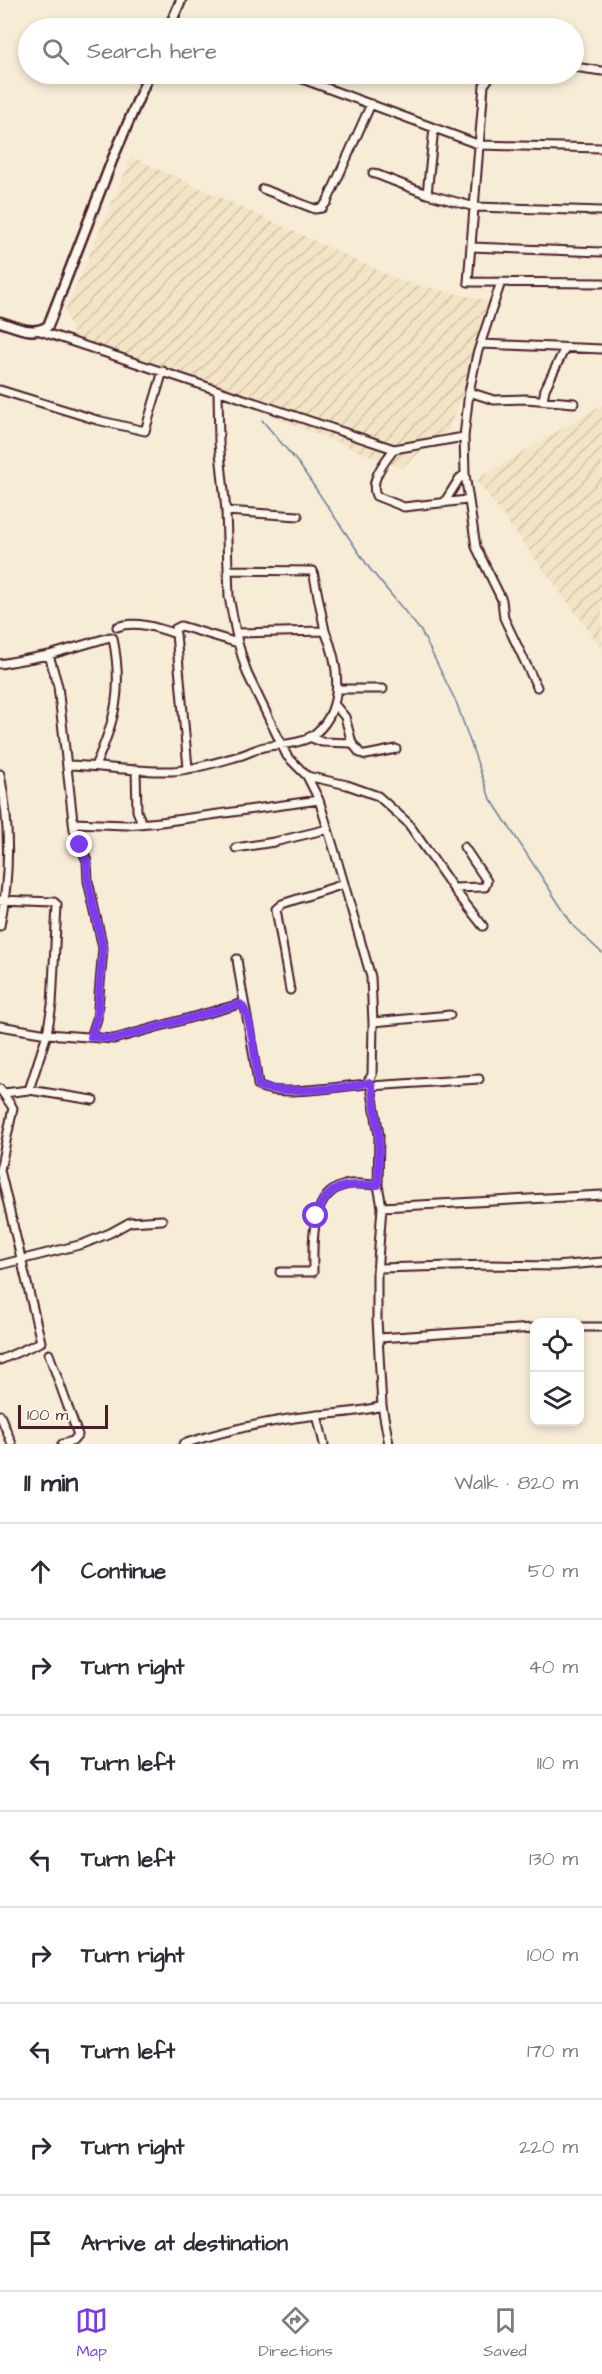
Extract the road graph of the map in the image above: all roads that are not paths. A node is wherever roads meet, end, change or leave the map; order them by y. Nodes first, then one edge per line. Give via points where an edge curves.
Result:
1 (181, 0) edge
2 (173, 18) edge
3 (584, 69) edge
4 (602, 71) edge
5 (145, 84) edge
6 (316, 84) edge
7 (484, 84) edge
8 (371, 104) junction
9 (434, 128) junction
10 (480, 145) junction
11 (602, 148) edge
12 (373, 172) dead end
13 (263, 189) dead end
14 (427, 194) junction
15 (475, 207) junction
16 (602, 211) edge
17 (471, 247) junction
18 (602, 252) edge
19 (501, 282) junction
20 (602, 283) edge
21 (0, 322) edge
22 (40, 331) junction
23 (481, 344) junction
24 (565, 348) junction
25 (602, 349) edge
26 (163, 371) junction
27 (0, 390) edge
28 (218, 392) junction
29 (469, 392) junction
30 (543, 400) junction
31 (574, 403) dead end
32 (464, 436) junction
33 (394, 449) junction
34 (465, 474) junction
35 (467, 500) junction
36 (444, 503) junction
37 (226, 511) junction
38 (298, 516) dead end
39 (228, 570) junction
40 (117, 627) dead end
41 (325, 631) junction
42 (175, 633) junction
43 (237, 633) junction
44 (238, 643) junction
45 (49, 655) junction
46 (0, 664) edge
47 (537, 687) dead end
48 (337, 688) junction
49 (383, 689) dead end
50 (335, 705) junction
51 (309, 737) junction
52 (282, 744) junction
53 (352, 744) junction
54 (396, 749) dead end
55 (67, 765) junction
56 (95, 766) junction
57 (188, 768) junction
58 (136, 769) junction
59 (0, 774) edge
60 (307, 776) junction
61 (319, 800) junction
62 (73, 823) junction
63 (142, 823) junction
64 (328, 829) junction
65 (464, 847) dead end
66 (236, 848) dead end
67 (344, 884) junction
68 (453, 888) junction
69 (3, 900) edge
70 (0, 926) edge
71 (483, 926) dead end
72 (237, 959) dead end
73 (290, 990) dead end
74 (244, 1005) junction
75 (450, 1015) dead end
76 (373, 1022) junction
77 (0, 1026) edge
78 (47, 1034) junction
79 (91, 1037) junction
80 (479, 1079) dead end
81 (370, 1084) junction
82 (29, 1090) junction
83 (2, 1091) edge
84 (93, 1100) dead end
85 (378, 1185) junction
86 (602, 1195) edge
87 (382, 1207) junction
88 (162, 1220) dead end
89 (22, 1259) junction
90 (602, 1262) edge
91 (0, 1265) edge
92 (379, 1268) junction
93 (280, 1272) dead end
94 (584, 1327) edge
95 (602, 1327) edge
96 (530, 1329) edge
97 (379, 1338) junction
98 (49, 1354) dead end
99 (0, 1360) edge
100 (382, 1406) junction
101 (0, 1415) edge
102 (317, 1415) junction
103 (74, 1443) edge
104 (12, 1444) edge
105 (62, 1444) edge
106 (183, 1444) edge
107 (324, 1444) edge
108 (389, 1444) edge

1 - 2 street
3 - 4 street
5 - 22 street via 48,326
6 - 8 street
7 - 10 street
8 - 9 street
8 - 13 street via 322,208 315,209
9 - 10 street
9 - 14 street
10 - 11 street
10 - 15 street
12 - 14 street
14 - 15 street
15 - 16 street
15 - 17 street
17 - 18 street
17 - 19 street via 468,282
19 - 20 street
19 - 23 street
21 - 22 street
22 - 26 street
23 - 24 street
23 - 29 street
24 - 25 street
24 - 30 street
26 - 27 street via 145,431
26 - 28 street
28 - 33 street
28 - 37 street
29 - 30 street via 494,400
29 - 32 street
30 - 31 street
32 - 33 street
32 - 34 street
33 - 36 street via 376,476 376,496 404,507
34 - 35 street
34 - 36 street
35 - 36 street
35 - 47 street via 476,547
37 - 38 street
37 - 39 street
39 - 41 street via 313,571
39 - 43 street
40 - 42 street via 131,624
41 - 43 street
41 - 48 street via 335,663
42 - 44 street via 175,628 181,626
42 - 57 street
43 - 44 street
44 - 52 street via 247,673
45 - 46 street
45 - 55 street via 58,686
45 - 56 street via 113,638 118,690 110,732
48 - 49 street
48 - 50 street
50 - 51 street via 324,724
50 - 53 street via 345,717
51 - 52 street
51 - 53 street
52 - 57 street
52 - 60 street via 294,765
53 - 54 street via 366,755
55 - 56 street
55 - 62 street
56 - 58 street
57 - 58 street
58 - 63 street via 137,811
59 - 69 street via 8,835
60 - 61 street
60 - 68 street via 378,796 408,823
61 - 63 street
61 - 64 street
62 - 63 street
62 - 79 street via 87,861 103,948 97,1018
64 - 66 street
64 - 67 street
65 - 68 street via 487,885
67 - 73 street via 276,909
67 - 76 street via 371,977
68 - 71 street
69 - 70 street
69 - 78 street via 57,905 54,987
72 - 74 street
74 - 79 street via 114,1039
74 - 81 street via 258,1085 262,1088 285,1092
75 - 76 street
76 - 81 street
77 - 78 street
78 - 79 street
78 - 82 street
80 - 81 street
81 - 85 street via 379,1135
82 - 83 street
82 - 84 street
83 - 89 street via 13,1108 0,1170
85 - 87 street
85 - 93 street via 344,1185 327,1195 316,1216 313,1272
86 - 87 street
87 - 92 street
88 - 89 street via 130,1222 83,1244
89 - 91 street
89 - 99 street via 41,1342
90 - 92 street
92 - 97 street
94 - 95 street
96 - 97 street
97 - 100 street
98 - 103 street via 78,1435
100 - 102 street
100 - 108 street
101 - 104 street
102 - 106 street via 229,1430
102 - 107 street
103 - 105 street

